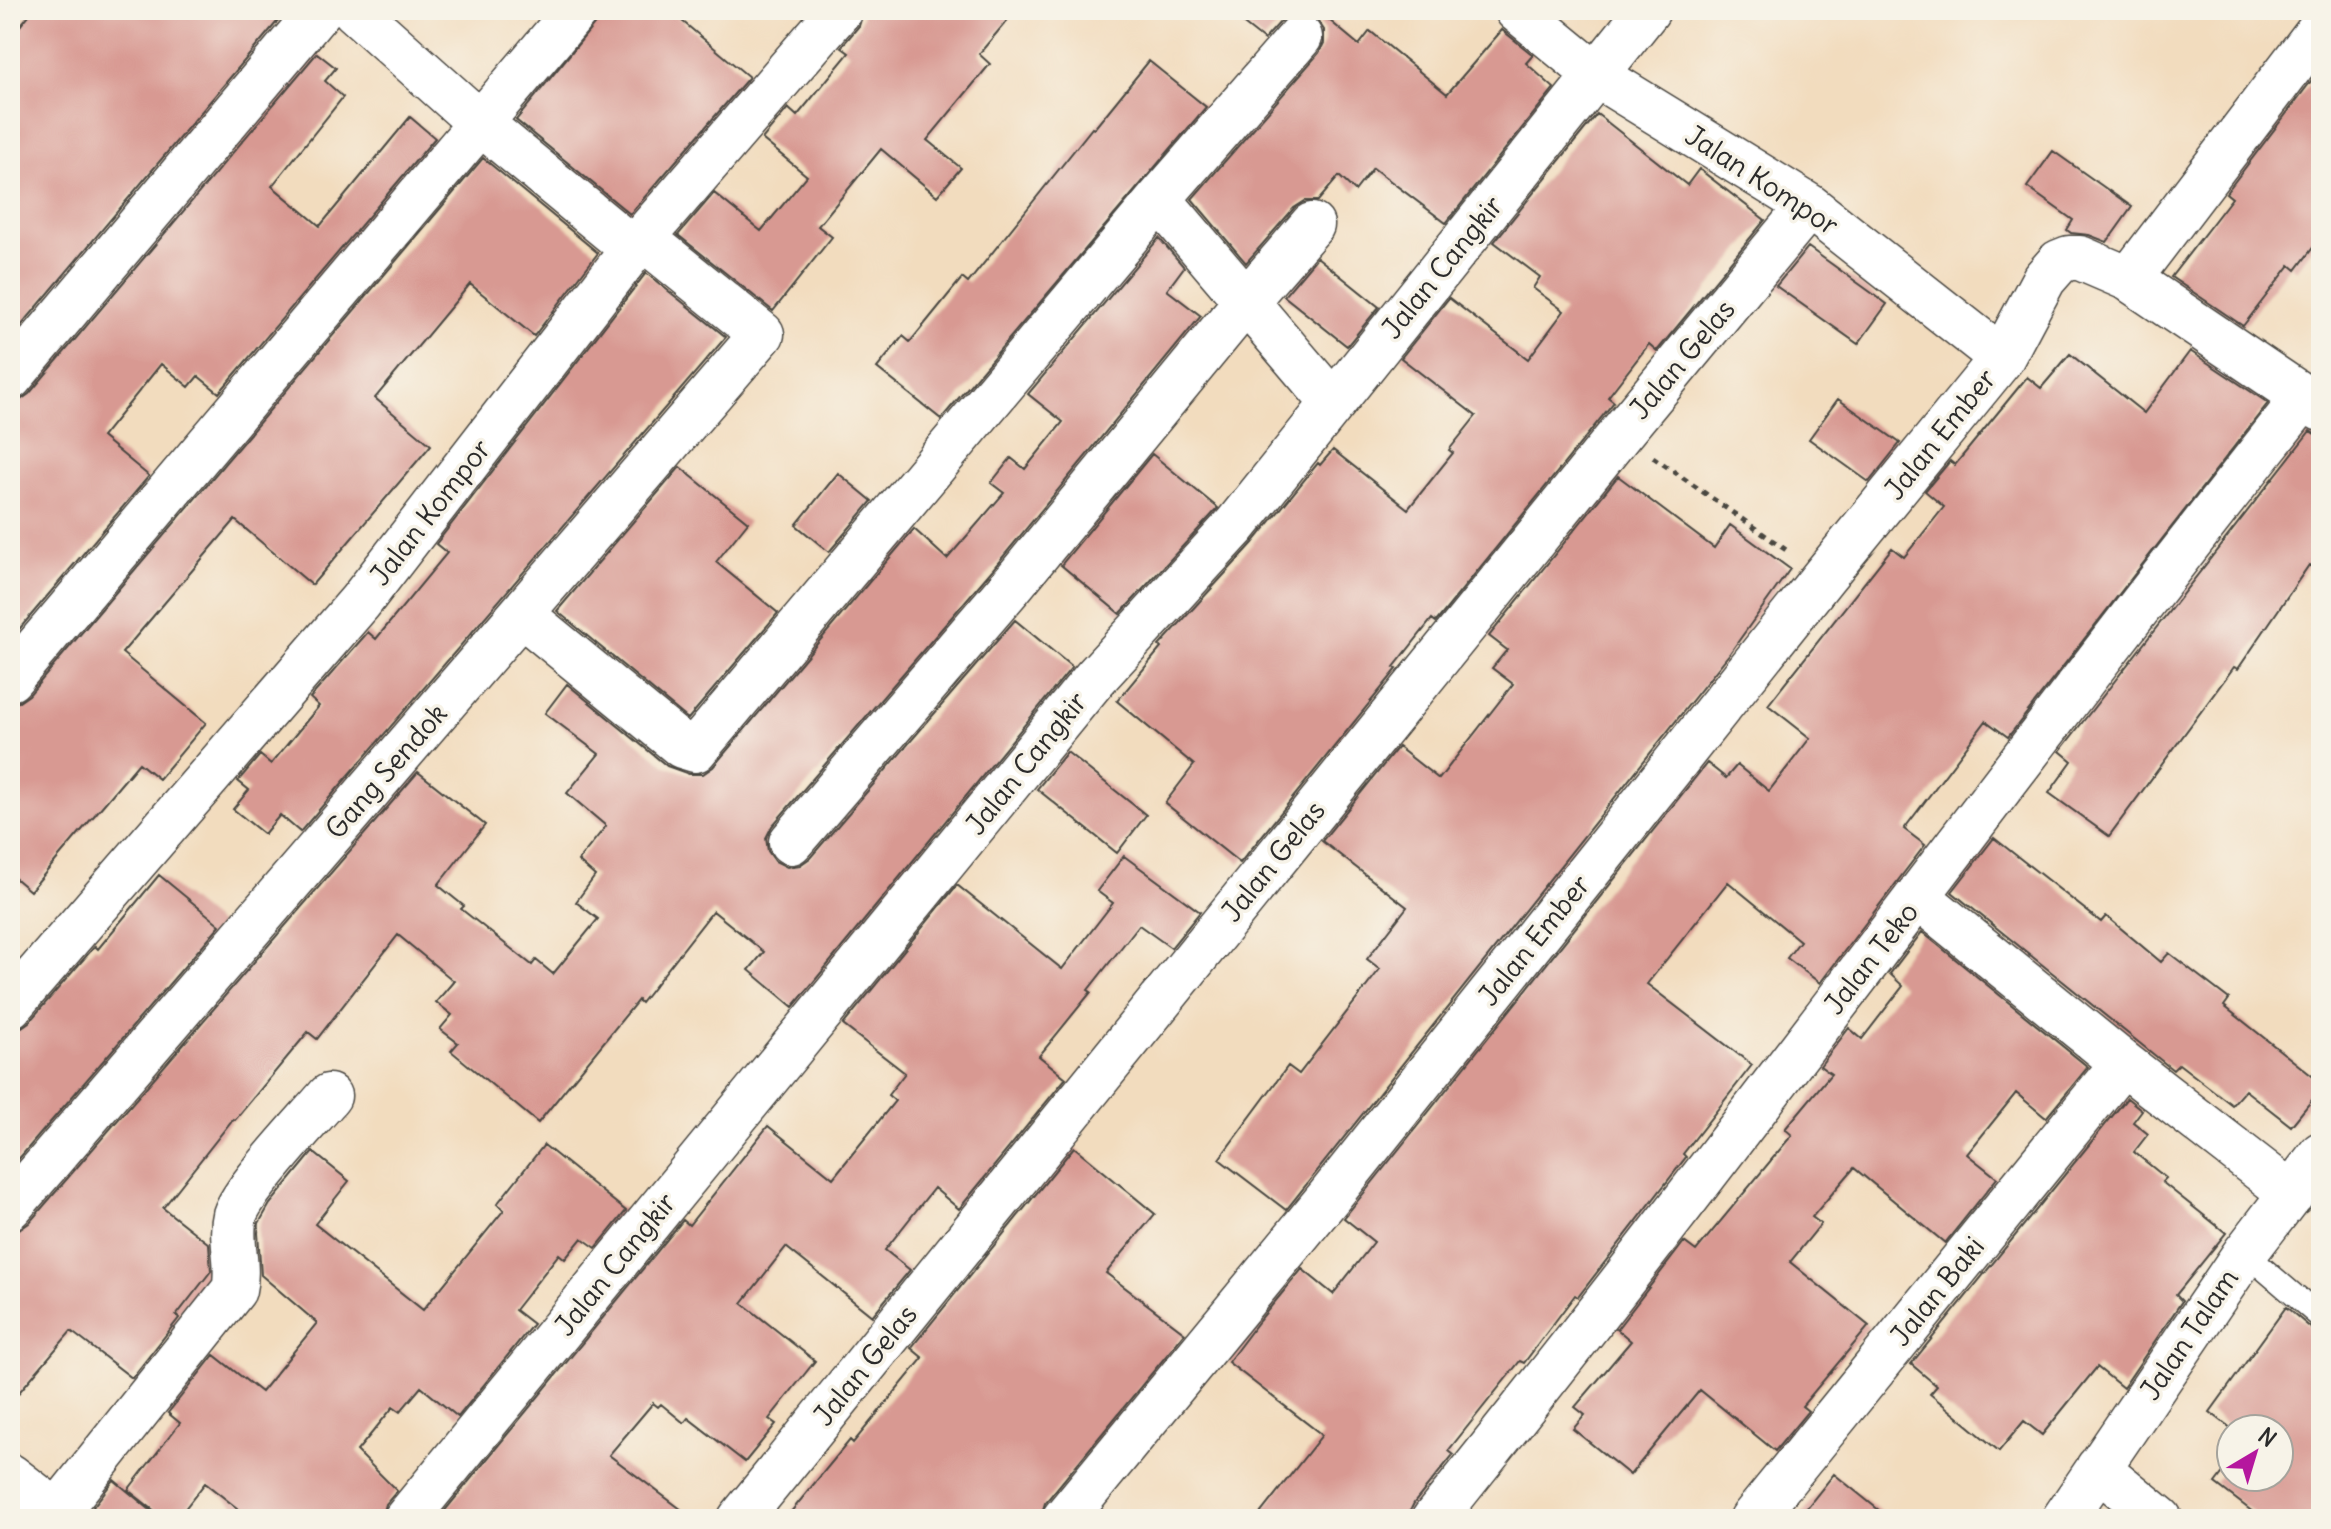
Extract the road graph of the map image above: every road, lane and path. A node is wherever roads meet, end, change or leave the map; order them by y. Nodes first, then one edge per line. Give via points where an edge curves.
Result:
1 (320, 10) edge
2 (354, 10) edge
3 (576, 10) edge
4 (840, 10) edge
5 (1517, 10) edge
6 (1648, 10) edge
7 (2321, 27) edge
8 (1300, 37) dead end
9 (1596, 75) junction
10 (479, 122) junction
11 (1159, 199) junction
12 (1809, 206) junction
13 (1312, 225) dead end
14 (639, 244) junction
15 (2129, 279) junction
16 (1246, 301) junction
17 (2002, 358) junction
18 (10, 378) edge
19 (1332, 402) junction
20 (2313, 402) edge
21 (1620, 434) junction
22 (1824, 576) junction
23 (521, 614) junction
24 (10, 679) edge
25 (791, 842) dead end
26 (1918, 897) junction
27 (10, 1006) edge
28 (2123, 1063) junction
29 (329, 1096) dead end
30 (2321, 1154) edge
31 (2292, 1194) junction
32 (10, 1207) edge
33 (2245, 1253) junction
34 (2321, 1318) edge
35 (2098, 1468) junction
36 (10, 1476) edge
37 (62, 1516) edge
38 (406, 1519) edge
39 (740, 1519) edge
40 (1064, 1519) edge
41 (1434, 1519) edge
42 (1752, 1519) edge
43 (2064, 1519) edge
44 (2160, 1519) edge

1 - 18 street
2 - 10 street
3 - 10 street
4 - 14 street, Jalan Kompor
5 - 9 street, Jalan Kompor
6 - 9 street, Jalan Cangkir
7 - 15 street
8 - 11 street
9 - 12 street, Jalan Kompor
9 - 19 street, Jalan Cangkir
10 - 14 street
10 - 24 street
11 - 16 street
11 - 23 street via 695,750 682,746
12 - 17 street, Jalan Kompor
12 - 21 street, Jalan Gelas
13 - 16 street
14 - 23 street, Gang Sendok via 762,334
14 - 27 street, Jalan Kompor via 360,602
15 - 17 street, Jalan Ember via 2080,258 2059,262 2044,279
15 - 20 street, Jalan Ember
16 - 19 street
16 - 25 street
17 - 22 street, Jalan Ember
19 - 38 street, Jalan Cangkir via 1235,526 1095,678
20 - 26 street, Jalan Teko via 2145,597
21 - 22 path
21 - 39 street, Jalan Gelas
22 - 40 street, Jalan Ember via 1328,1198
23 - 32 street, Gang Sendok
26 - 28 street
26 - 41 street, Jalan Teko
28 - 31 street
28 - 42 street, Jalan Baki
29 - 37 street via 235,1214 234,1290
30 - 31 street, Jalan Talam
31 - 33 street, Jalan Talam
33 - 34 lane
33 - 35 street, Jalan Talam
35 - 43 street, Jalan Talam
35 - 44 street
36 - 37 street

